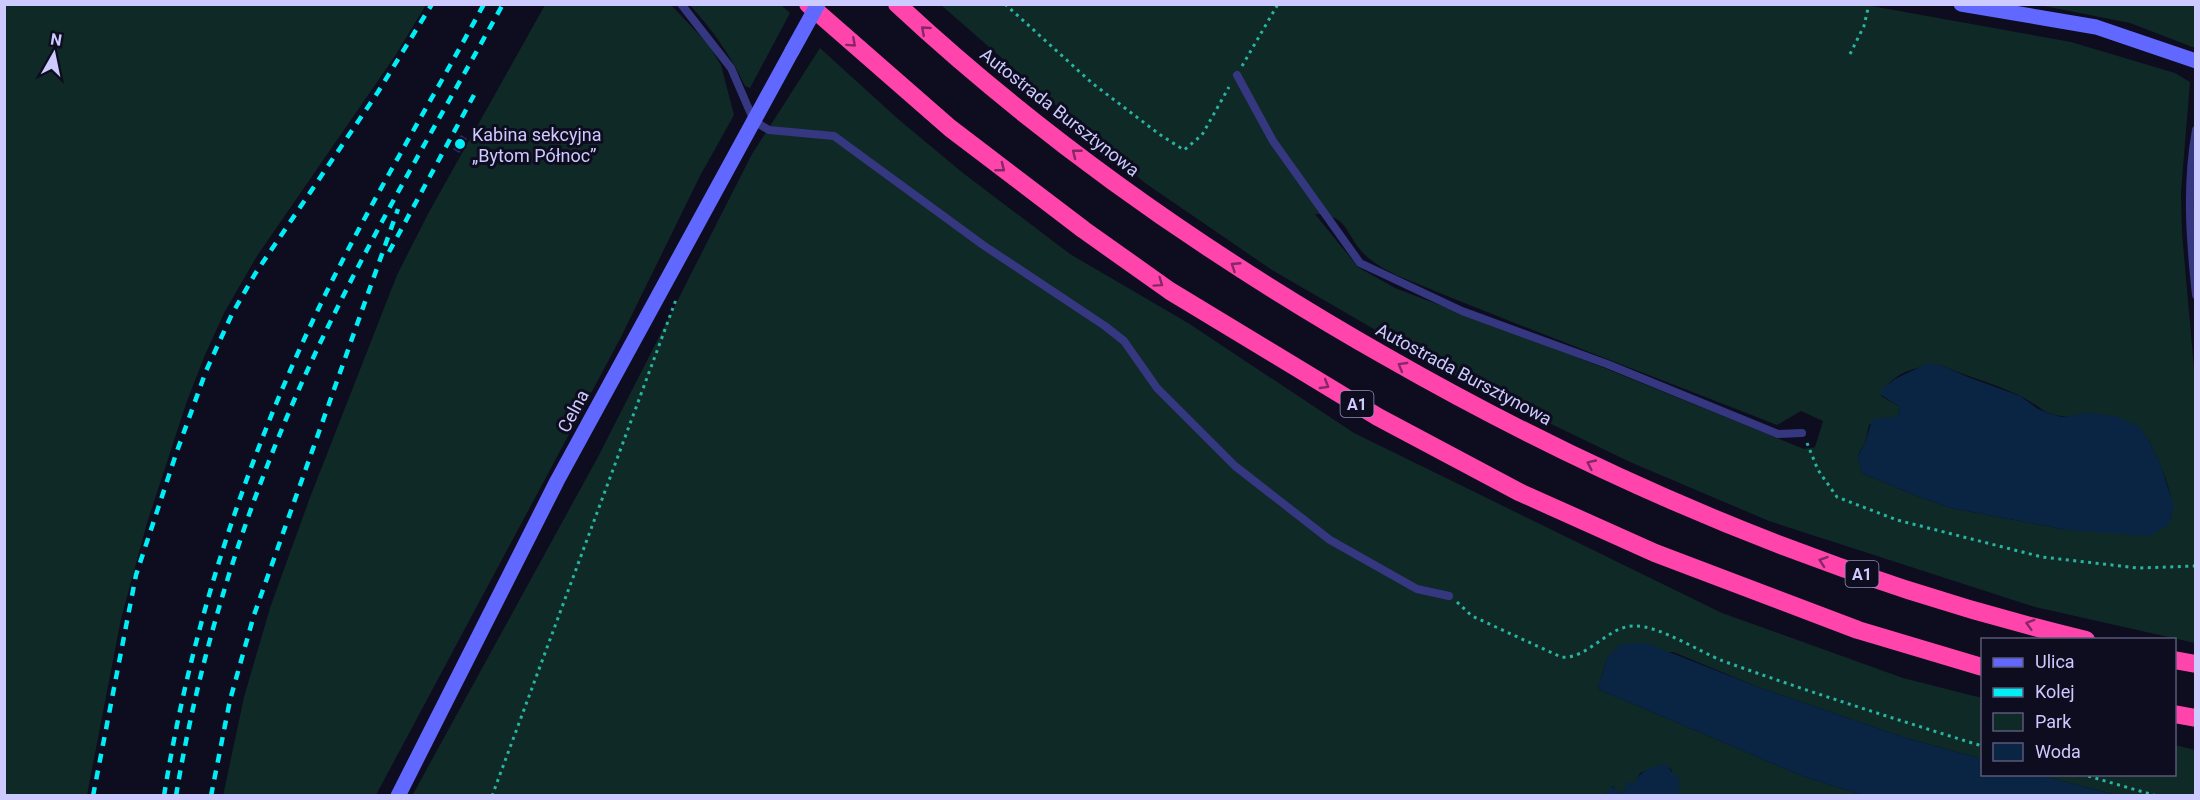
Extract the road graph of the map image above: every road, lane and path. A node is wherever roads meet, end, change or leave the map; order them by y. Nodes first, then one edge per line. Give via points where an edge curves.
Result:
1 (681, 4) edge
2 (808, 4) edge
3 (818, 4) edge
4 (897, 4) edge
5 (1005, 4) edge
6 (1278, 4) edge
7 (1869, 4) edge
8 (1960, 4) edge
9 (1850, 54) dead end
10 (2196, 61) edge
11 (1236, 75) junction
12 (754, 121) junction
13 (2196, 130) edge
14 (678, 295) dead end
15 (2196, 295) edge
16 (1802, 433) joint
17 (2196, 566) edge
18 (1449, 596) joint
19 (2082, 638) edge
20 (2176, 660) edge
21 (2196, 664) edge
22 (1981, 667) edge
23 (2176, 714) edge
24 (2196, 718) edge
25 (1981, 745) edge
26 (2088, 776) edge
27 (398, 795) edge
28 (492, 795) edge
29 (2157, 795) edge

1 - 12 lane via 731,68
2 -> 22 highway, A1 via 950,128 1084,230 1197,308 1378,417 1519,492 1655,553 1858,630
3 - 12 street, Celna, bridge
19 -> 4 highway, Autostrada Bursztynowa / A1 via 1955,603 1790,550 1644,489 1453,395 1285,297 1169,222 1012,103
5 - 11 path via 1098,89 1184,150 1202,135
6 - 11 path
7 - 9 path via 1864,26
8 - 10 street via 2096,27
11 - 16 lane via 1273,141 1360,263 1462,311 1607,364 1778,434
12 - 18 lane via 769,130 834,136 1124,341 1157,388 1235,466 1330,540 1417,589
12 - 27 street, Celna via 557,481
13 - 15 lane via 2190,218
14 - 28 path
16 - 17 path via 1818,470 1837,497 1897,520 2042,557 2138,568
18 - 25 path via 1472,616 1561,657 1571,656 1624,628 1646,628 1819,696
20 - 21 highway
23 - 24 highway
26 - 29 path

